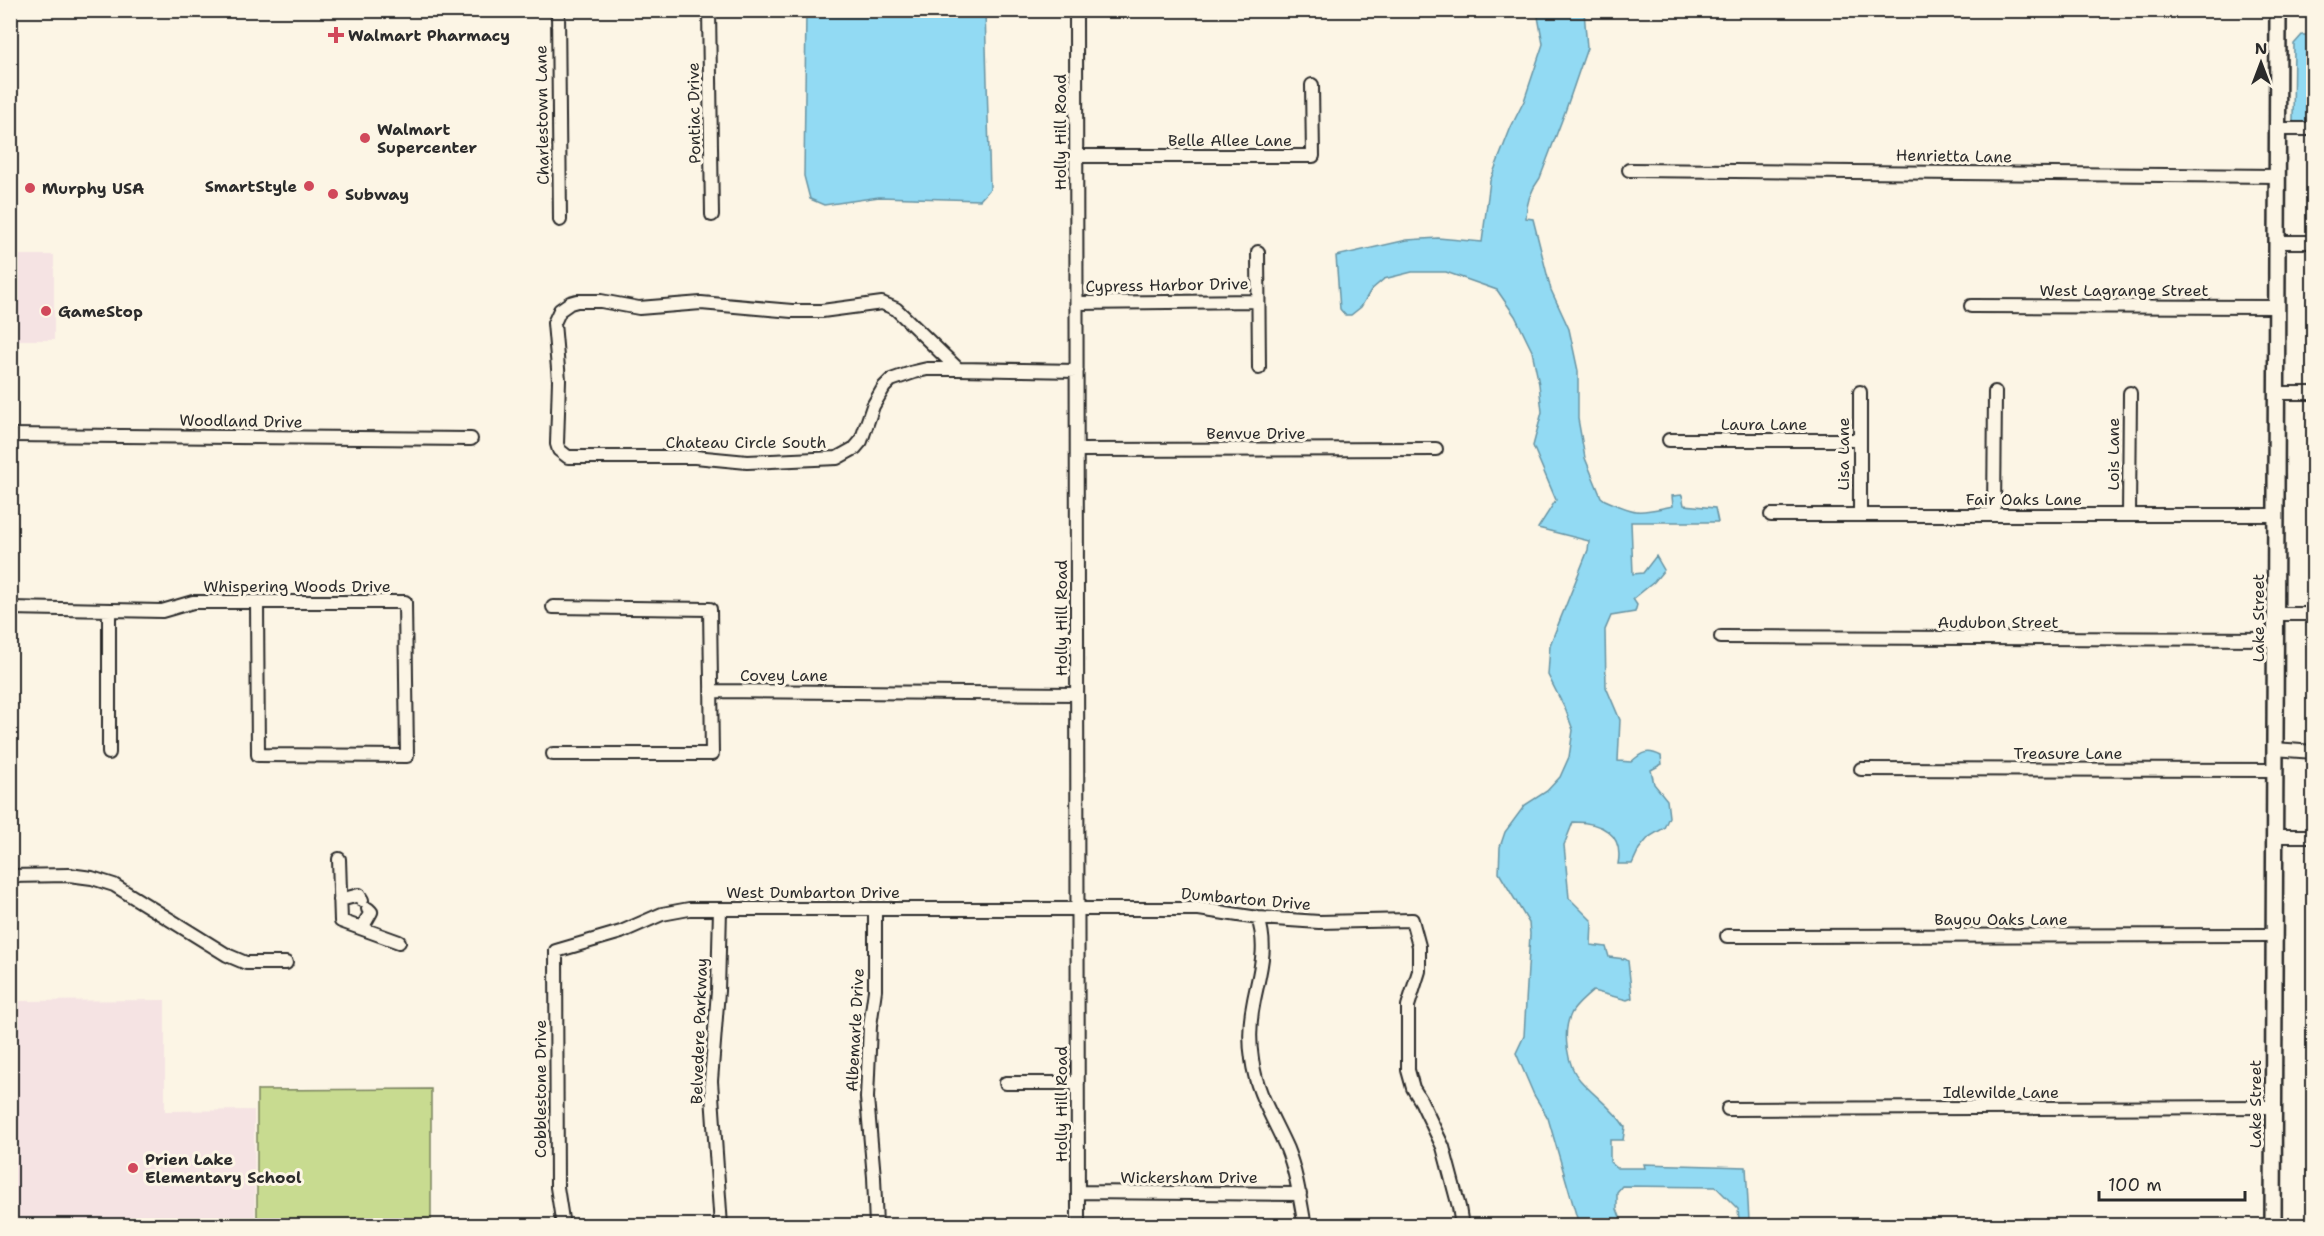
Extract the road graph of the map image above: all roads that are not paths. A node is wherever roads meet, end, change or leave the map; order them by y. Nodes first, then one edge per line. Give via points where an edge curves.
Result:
1 (558, 10) edge
2 (710, 10) edge
3 (1076, 10) edge
4 (2278, 10) edge
5 (1312, 85) dead end
6 (2278, 129) junction
7 (2313, 129) edge
8 (1076, 156) junction
9 (1629, 170) dead end
10 (2278, 176) junction
11 (711, 215) dead end
12 (560, 220) dead end
13 (2277, 242) junction
14 (2313, 242) edge
15 (1258, 252) dead end
16 (1258, 301) junction
17 (1077, 303) junction
18 (1971, 306) dead end
19 (2277, 307) junction
20 (1259, 368) dead end
21 (958, 369) junction
22 (1077, 371) junction
23 (1860, 392) dead end
24 (1995, 392) dead end
25 (2130, 393) dead end
26 (2277, 393) junction
27 (2313, 393) edge
28 (10, 435) edge
29 (471, 440) dead end
30 (1669, 440) dead end
31 (1860, 440) junction
32 (1436, 449) dead end
33 (1077, 450) junction
34 (1771, 515) dead end
35 (1860, 515) junction
36 (1994, 515) junction
37 (2129, 515) junction
38 (2276, 515) junction
39 (257, 602) junction
40 (554, 607) dead end
41 (10, 608) edge
42 (109, 610) junction
43 (2276, 614) junction
44 (2313, 614) edge
45 (1721, 637) dead end
46 (2276, 639) junction
47 (711, 691) junction
48 (1077, 694) junction
49 (2274, 750) junction
50 (2313, 752) edge
51 (109, 753) dead end
52 (553, 754) dead end
53 (1861, 769) dead end
54 (2275, 770) junction
55 (2274, 836) junction
56 (2313, 836) edge
57 (339, 859) dead end
58 (10, 876) edge
59 (340, 900) junction
60 (720, 909) junction
61 (875, 909) junction
62 (1077, 909) junction
63 (1258, 918) junction
64 (362, 928) junction
65 (1727, 936) dead end
66 (2274, 936) junction
67 (399, 942) dead end
68 (556, 951) joint
69 (285, 963) dead end
70 (1006, 1083) dead end
71 (1078, 1083) junction
72 (2273, 1107) junction
73 (1728, 1109) dead end
74 (1078, 1192) junction
75 (1300, 1194) junction
76 (562, 1226) edge
77 (721, 1226) edge
78 (876, 1226) edge
79 (1078, 1226) edge
80 (1305, 1226) edge
81 (1462, 1226) edge
82 (2273, 1226) edge

1 - 12 street, Charlestown Lane
2 - 11 street, Pontiac Drive
3 - 8 street, Holly Hill Road
4 - 6 main road, Lake Street
5 - 8 street, Belle Allee Lane via 1313,156
6 - 7 street
6 - 10 main road, Lake Street
8 - 17 street, Holly Hill Road
9 - 10 street, Henrietta Lane
10 - 13 main road, Lake Street
13 - 14 street
13 - 19 main road, Lake Street
15 - 16 street
16 - 17 street, Cypress Harbor Drive
16 - 20 street
17 - 22 street, Holly Hill Road
18 - 19 street, West Lagrange Street
19 - 26 main road, Lake Street
21 - 21 street, Chateau Circle South via 896,309 882,303 792,311 701,303 639,309 601,301 577,301 560,310 554,322 559,380 556,444 568,457 695,457 747,462 837,458 855,448 866,431 877,396 891,380 927,369
21 - 22 street, Chateau Circle South
22 - 33 street, Holly Hill Road
23 - 31 street, Lisa Lane
24 - 36 street
25 - 37 street, Lois Lane
26 - 27 street
26 - 38 main road, Lake Street
28 - 29 street, Woodland Drive
30 - 31 street, Laura Lane
31 - 35 street, Lisa Lane
32 - 33 street, Benvue Drive
33 - 48 street, Holly Hill Road
34 - 35 street, Fair Oaks Lane
35 - 36 street, Fair Oaks Lane
36 - 37 street, Fair Oaks Lane
37 - 38 street, Fair Oaks Lane
38 - 43 main road, Lake Street
39 - 39 street, Whispering Woods Drive via 405,602 407,756 258,755
39 - 42 street, Whispering Woods Drive via 193,602 162,611
40 - 47 street via 710,609
41 - 42 street, Whispering Woods Drive
42 - 51 street
43 - 44 street
43 - 46 main road, Lake Street
45 - 46 street, Audubon Street
46 - 49 main road, Lake Street
47 - 48 street, Covey Lane
47 - 52 street via 711,754
48 - 62 street, Holly Hill Road
49 - 50 street
49 - 54 main road, Lake Street
53 - 54 street, Treasure Lane
54 - 55 main road, Lake Street
55 - 56 street
55 - 66 main road, Lake Street
57 - 59 street
58 - 69 street via 92,878 114,885 226,955 246,963
59 - 64 street via 341,921
59 - 64 street via 359,895 371,912
60 - 61 street, West Dumbarton Drive
60 - 68 street, West Dumbarton Drive via 662,914 621,932
60 - 77 street, Belvedere Parkway via 711,1081
61 - 62 street, West Dumbarton Drive
61 - 78 street, Albemarle Drive via 875,990 867,1098
62 - 63 street, Dumbarton Drive via 1199,909
62 - 71 street, Holly Hill Road
63 - 75 street via 1264,953 1251,1018 1252,1060 1263,1102 1288,1151
63 - 81 street, Dumbarton Drive via 1412,921 1419,946 1419,971 1408,1006 1408,1070 1443,1148
64 - 67 street
65 - 66 street, Bayou Oaks Lane
66 - 72 main road, Lake Street
68 - 76 street, Cobblestone Drive via 557,1187
70 - 71 street
71 - 74 street, Holly Hill Road
72 - 73 street, Idlewilde Lane
72 - 82 main road, Lake Street
74 - 75 street, Wickersham Drive
74 - 79 street, Holly Hill Road
75 - 80 street

